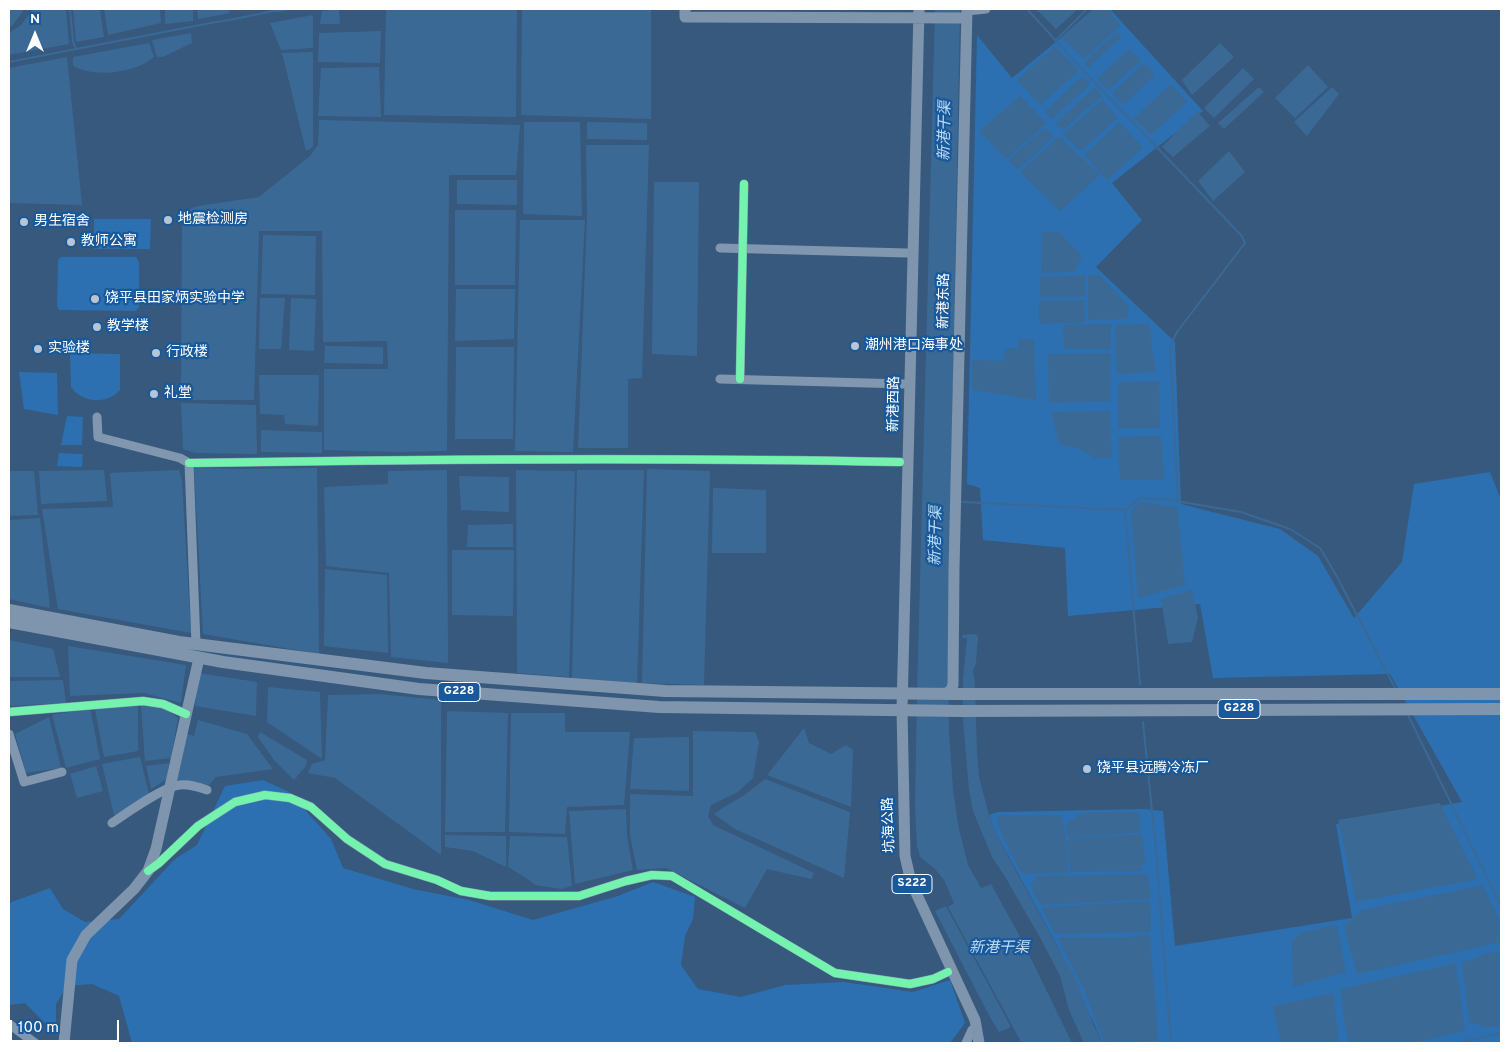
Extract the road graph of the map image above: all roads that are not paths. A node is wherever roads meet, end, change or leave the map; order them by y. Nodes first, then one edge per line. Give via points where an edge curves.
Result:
1 (986, 9) edge
2 (685, 13) edge
3 (923, 13) edge
4 (967, 13) edge
5 (744, 184) dead end
6 (720, 248) dead end
7 (742, 249) junction
8 (907, 253) dead end
9 (720, 379) dead end
10 (740, 379) junction
11 (904, 384) dead end
12 (97, 417) dead end
13 (189, 462) junction
14 (900, 462) dead end
15 (9, 610) edge
16 (9, 622) edge
17 (196, 644) junction
18 (178, 648) junction
19 (225, 648) junction
20 (199, 658) junction
21 (223, 662) junction
22 (953, 691) junction
23 (907, 694) junction
24 (1157, 694) junction
25 (1501, 694) edge
26 (1501, 708) edge
27 (909, 710) junction
28 (1157, 710) junction
29 (9, 712) edge
30 (186, 714) junction
31 (9, 734) edge
32 (62, 772) dead end
33 (169, 787) junction
34 (207, 790) dead end
35 (112, 822) dead end
36 (148, 872) junction
37 (948, 972) dead end
38 (9, 1024) edge
39 (972, 1030) dead end
40 (35, 1043) edge
41 (64, 1043) edge
42 (966, 1043) edge
43 (979, 1043) edge

1 - 4 street
2 - 3 main road
3 - 4 main road
3 - 23 main road, 新港西路 / S222
4 - 22 main road, 新港东路
5 - 7 street
6 - 7 street
7 - 8 street
7 - 10 street
9 - 10 street
10 - 11 street
12 - 13 street via 98,437
13 - 14 street via 552,459
13 - 17 street
15 - 18 highway, G228
16 - 18 highway, G228
17 - 18 highway, G228
17 - 19 highway, G228
18 - 20 highway, G228
19 - 21 highway
19 - 23 highway, G228 via 426,673 665,691
20 - 21 highway, G228
20 - 30 main road
21 - 27 highway, G228 via 419,689 659,707
22 - 23 highway, G228
22 - 24 highway, G228 via 978,694
23 - 27 main road, 新港西路 / S222
24 - 25 highway, G228
24 - 28 highway
26 - 28 highway, G228
27 - 28 highway, G228
27 - 43 main road, 坑海公路 / S222 via 905,856 911,882 975,1020
29 - 30 street via 143,701 163,704
30 - 33 main road
31 - 32 street via 24,782
33 - 34 street via 180,784
33 - 35 street
33 - 36 main road
36 - 37 street via 198,826 235,802 265,795 290,798 311,807 347,839 385,864 437,880 460,891 490,896 579,896 652,875 672,876 835,973 910,984
36 - 41 main road via 86,935 72,960
38 - 40 street
39 - 42 street

